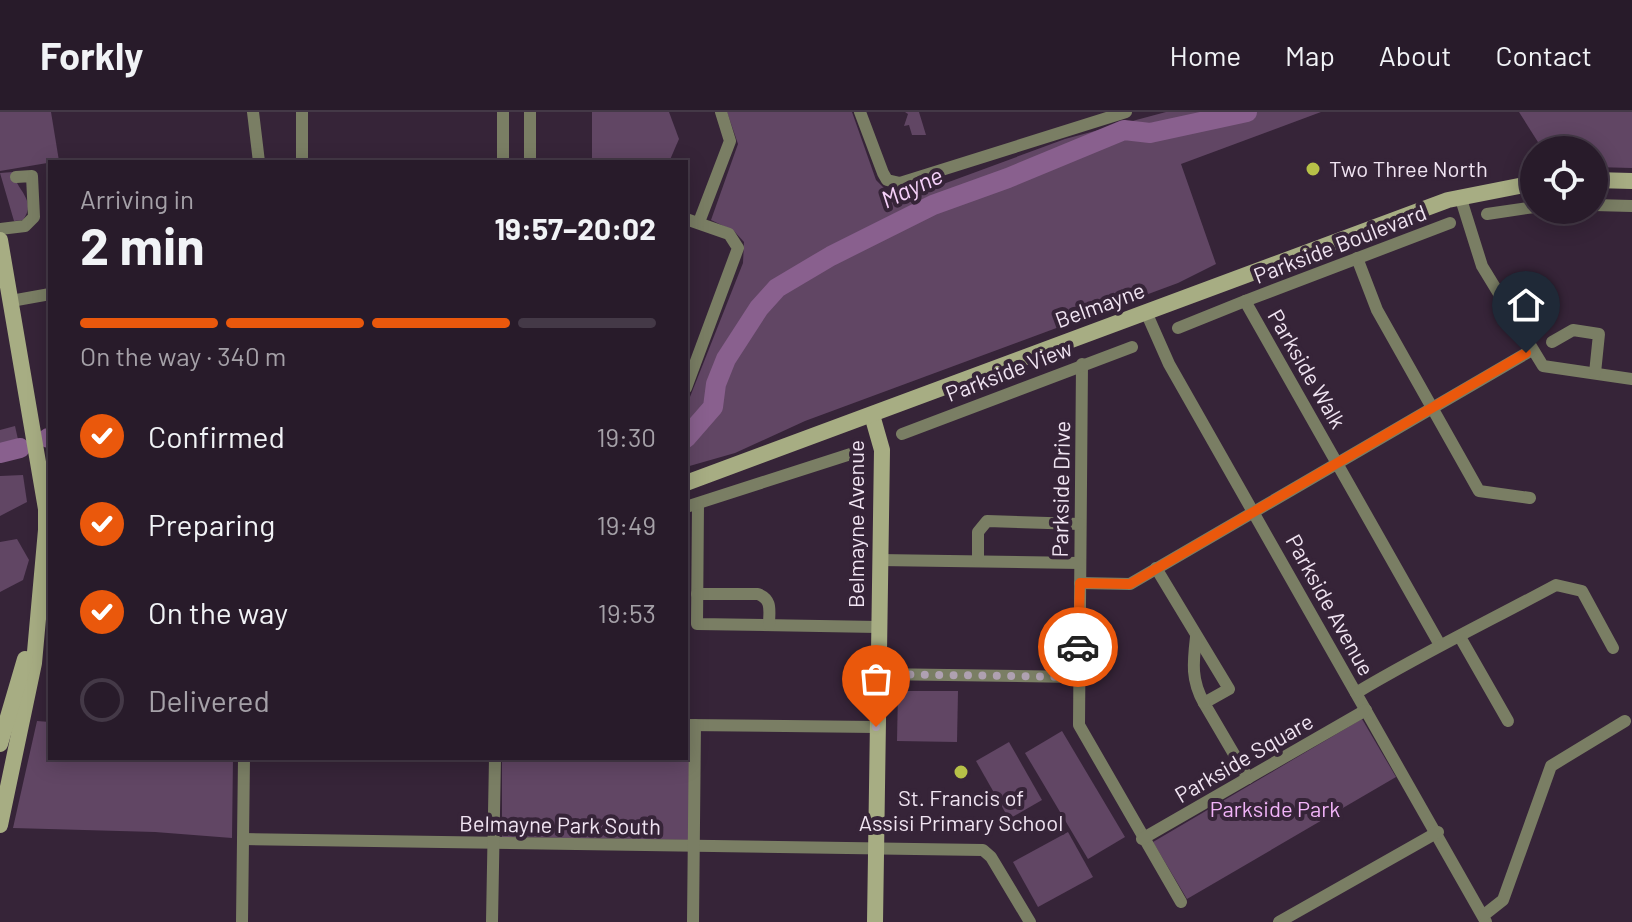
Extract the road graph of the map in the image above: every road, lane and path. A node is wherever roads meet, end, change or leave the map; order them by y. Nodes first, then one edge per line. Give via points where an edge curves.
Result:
1 (253, 112) edge
2 (302, 112) edge
3 (503, 112) edge
4 (530, 112) edge
5 (721, 112) edge
6 (860, 112) edge
7 (1121, 113) edge
8 (259, 160) edge
9 (302, 160) edge
10 (503, 160) edge
11 (530, 160) edge
12 (16, 177) dead end
13 (1608, 180) edge
14 (1632, 181) edge
15 (1520, 185) edge
16 (1460, 196) junction
17 (1608, 205) edge
18 (1632, 206) edge
19 (1520, 209) edge
20 (1487, 214) dead end
21 (688, 219) edge
22 (699, 222) junction
23 (1450, 223) dead end
24 (0, 229) edge
25 (0, 240) edge
26 (1357, 258) junction
27 (6, 290) edge
28 (48, 294) edge
29 (1245, 301) junction
30 (1146, 312) junction
31 (1178, 328) dead end
32 (1552, 342) dead end
33 (1132, 347) dead end
34 (1530, 347) junction
35 (1082, 364) junction
36 (1595, 373) junction
37 (1632, 379) edge
38 (688, 383) edge
39 (1434, 407) junction
40 (872, 415) junction
41 (33, 433) junction
42 (902, 434) dead end
43 (860, 451) dead end
44 (1338, 462) junction
45 (48, 464) edge
46 (688, 482) edge
47 (1530, 498) dead end
48 (48, 504) edge
49 (692, 506) edge
50 (1255, 511) junction
51 (1080, 524) junction
52 (48, 543) edge
53 (879, 560) junction
54 (978, 561) junction
55 (1080, 563) junction
56 (1156, 568) junction
57 (47, 577) edge
58 (1080, 583) junction
59 (697, 594) junction
60 (41, 604) junction
61 (769, 625) junction
62 (878, 627) junction
63 (1196, 637) junction
64 (1460, 637) junction
65 (1440, 645) junction
66 (1613, 648) dead end
67 (877, 674) junction
68 (1078, 677) junction
69 (1356, 693) junction
70 (1204, 703) junction
71 (1366, 710) junction
72 (1508, 721) dead end
73 (1625, 721) dead end
74 (691, 725) edge
75 (876, 727) junction
76 (0, 744) edge
77 (244, 760) edge
78 (495, 760) edge
79 (1248, 778) junction
80 (0, 825) edge
81 (1438, 832) junction
82 (243, 839) junction
83 (1142, 839) junction
84 (494, 844) junction
85 (694, 848) junction
86 (876, 851) junction
87 (1181, 902) dead end
88 (1485, 918) edge
89 (242, 922) edge
90 (492, 922) edge
91 (693, 922) edge
92 (875, 922) edge
93 (1030, 922) edge
94 (1279, 922) edge

1 - 8 street
2 - 9 street
3 - 10 street
4 - 11 street
5 - 22 street via 730,141
6 - 7 street via 883,173 887,180 900,183
12 - 24 street via 32,176 34,217 25,226
13 - 14 street
15 - 16 street, Belmayne
16 - 30 street, Belmayne
16 - 34 street via 1482,266
17 - 18 street
19 - 20 street
21 - 22 street
22 - 38 street via 729,234 738,248
23 - 26 street, Parkside Boulevard
25 - 27 street
26 - 29 street, Parkside Boulevard
26 - 39 street via 1377,310
27 - 28 street
27 - 41 street
29 - 31 street, Parkside Walk
29 - 44 street, Parkside Walk
30 - 40 street, Belmayne
30 - 50 street, Parkside Avenue via 1169,364
32 - 36 street via 1573,330 1599,334
33 - 35 street, Parkside View
34 - 36 street via 1543,366
34 - 39 street
35 - 42 street, Parkside View
35 - 51 street, Parkside Drive
36 - 37 street
39 - 44 street
39 - 47 street via 1479,491
40 - 46 street, Belmayne
40 - 53 street, Belmayne Avenue via 882,450
41 - 45 street
41 - 48 street
43 - 49 street
44 - 50 street
44 - 65 street, Parkside Walk
49 - 59 street
50 - 56 street
50 - 69 street, Parkside Avenue
51 - 54 street via 987,521 978,532
51 - 55 street, Parkside Drive
52 - 57 street
53 - 54 street
53 - 62 street, Belmayne Avenue
54 - 55 street
55 - 58 street, Parkside Drive
56 - 58 street via 1130,584
56 - 63 street
57 - 60 street
58 - 68 street, Parkside Drive
59 - 61 street via 758,594 770,602
59 - 61 street via 697,624
60 - 76 street
60 - 80 street
61 - 62 street
62 - 67 street, Belmayne Avenue
63 - 70 street via 1192,673
63 - 70 street via 1229,689
64 - 65 street
64 - 66 street via 1556,585 1582,591
64 - 72 street
65 - 69 street
67 - 68 street
67 - 75 street, Belmayne Avenue
68 - 83 street, Parkside Drive via 1079,725
69 - 71 street, Parkside Avenue
70 - 79 street
71 - 79 street, Parkside Square
71 - 81 street, Parkside Avenue
73 - 88 street via 1551,766 1507,892
74 - 75 street
74 - 85 street
75 - 86 street, Belmayne Avenue
77 - 82 street
78 - 84 street
79 - 83 street, Parkside Square
81 - 88 street, Parkside Avenue
81 - 94 street
82 - 84 street, Belmayne Park South
82 - 89 street
83 - 87 street, Parkside Drive
84 - 85 street, Belmayne Park South
84 - 90 street
85 - 86 street, Belmayne Park South
85 - 91 street
86 - 92 street, Belmayne Avenue
86 - 93 street, Belmayne Park South via 983,850

